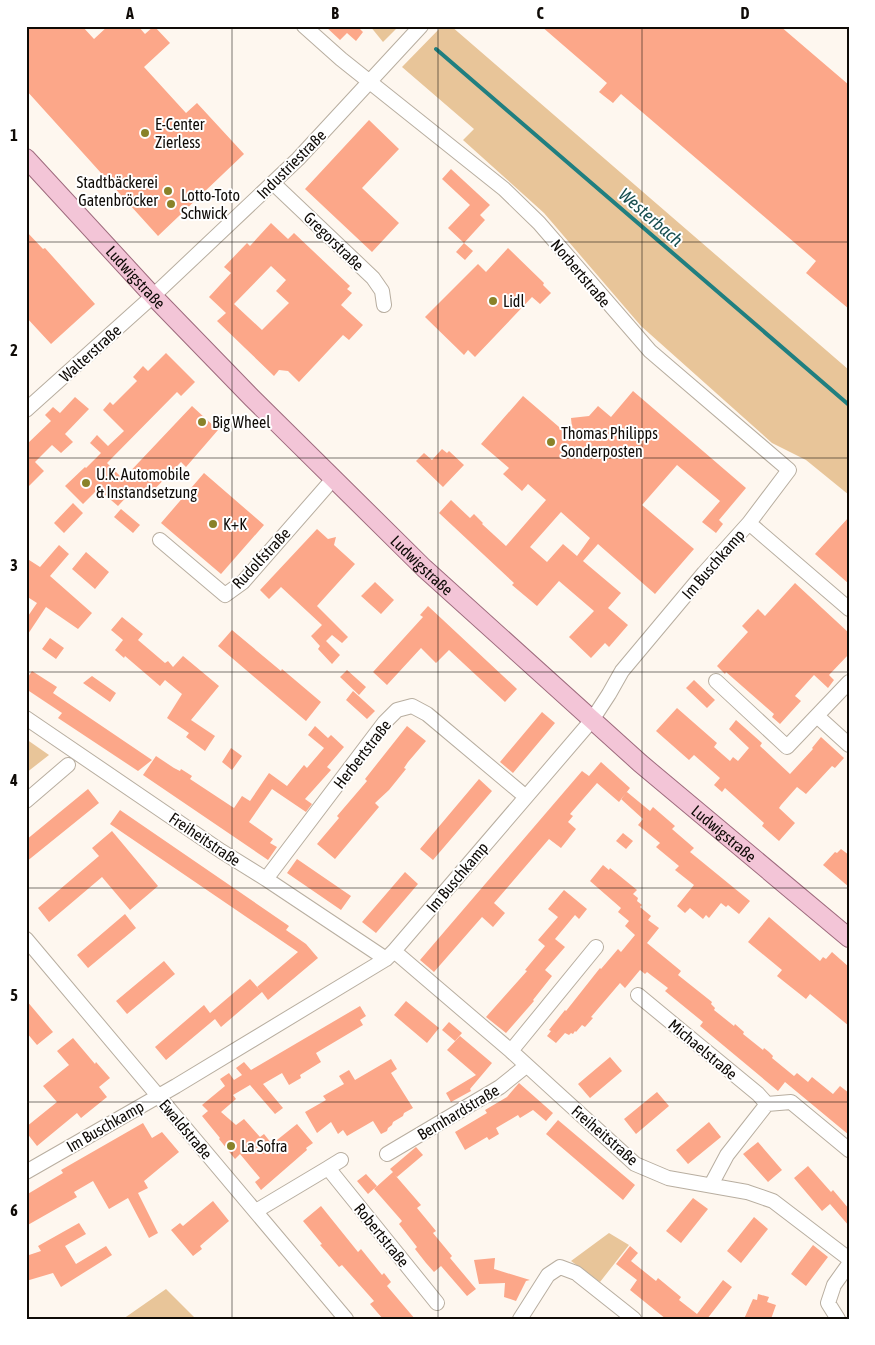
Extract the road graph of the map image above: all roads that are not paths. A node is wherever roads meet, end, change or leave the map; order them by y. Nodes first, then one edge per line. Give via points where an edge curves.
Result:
1 (304, 26) edge
2 (421, 26) edge
3 (369, 81) junction
4 (26, 158) edge
5 (273, 184) junction
6 (153, 296) junction
7 (384, 305) dead end
8 (26, 410) edge
9 (789, 470) joint
10 (333, 479) junction
11 (749, 523) junction
12 (160, 540) dead end
13 (849, 610) edge
14 (716, 681) dead end
15 (849, 682) edge
16 (817, 716) junction
17 (26, 718) edge
18 (592, 720) junction
19 (849, 744) edge
20 (68, 765) dead end
21 (526, 797) junction
22 (26, 801) edge
23 (266, 879) junction
24 (849, 938) edge
25 (26, 939) edge
26 (596, 947) dead end
27 (390, 955) junction
28 (638, 995) dead end
29 (511, 1051) junction
30 (526, 1066) junction
31 (158, 1095) junction
32 (767, 1104) junction
33 (849, 1150) edge
34 (387, 1154) dead end
35 (341, 1160) dead end
36 (328, 1168) junction
37 (26, 1172) edge
38 (711, 1185) junction
39 (256, 1211) junction
40 (849, 1259) edge
41 (849, 1264) edge
42 (437, 1302) dead end
43 (346, 1319) edge
44 (520, 1319) edge
45 (634, 1319) edge
46 (838, 1319) edge

1 - 3 street, Norbertstraße
2 - 3 street, Industriestraße
3 - 5 street, Industriestraße
3 - 9 street, Norbertstraße via 504,189 650,351
4 - 6 main road, Ludwigstraße
5 - 6 street, Industriestraße
5 - 7 street, Gregorstraße via 373,278 382,291
6 - 8 street, Walterstraße
6 - 10 main road, Ludwigstraße
9 - 11 street, Im Buschkamp
10 - 12 street, Rudolfstraße via 243,582 225,595
10 - 18 main road, Ludwigstraße via 424,568
11 - 13 street
11 - 18 street, Im Buschkamp via 622,671
14 - 16 street via 787,747
15 - 16 street
16 - 19 street
17 - 23 street, Freiheitstraße via 221,852
18 - 21 street, Im Buschkamp
18 - 24 main road, Ludwigstraße
20 - 22 street
21 - 23 street, Herbertstraße via 427,714 412,706 397,710
21 - 27 street, Im Buschkamp
23 - 27 street, Freiheitstraße
25 - 31 street, Ewaldstraße
26 - 29 street
27 - 29 street, Freiheitstraße
27 - 31 street, Im Buschkamp
28 - 32 street, Michaelstraße
29 - 30 street, Freiheitstraße
30 - 34 street, Bernhardstraße via 500,1087
30 - 38 street, Freiheitstraße via 634,1164 668,1178
31 - 37 street, Im Buschkamp
31 - 39 street, Ewaldstraße
32 - 33 street via 791,1102
32 - 38 street via 726,1155
35 - 36 street
36 - 39 street
36 - 42 street, Robertstraße
38 - 40 street, Freiheitstraße via 774,1201
39 - 43 street, Ewaldstraße
41 - 46 street via 834,1285 828,1303
44 - 45 street via 548,1275 560,1267 576,1274

